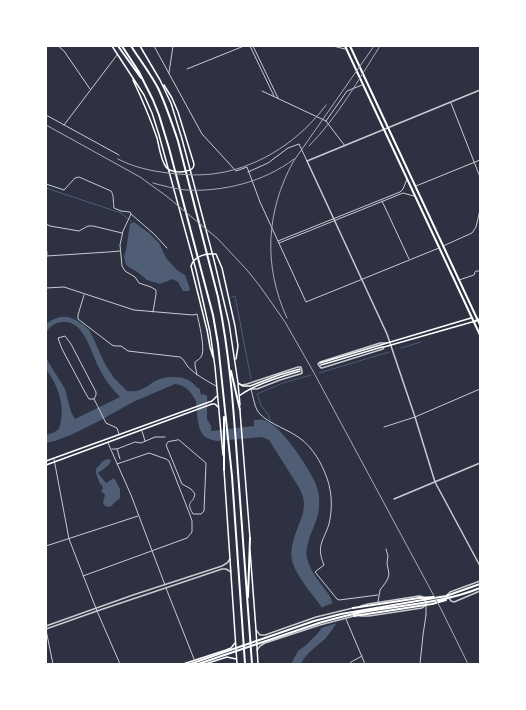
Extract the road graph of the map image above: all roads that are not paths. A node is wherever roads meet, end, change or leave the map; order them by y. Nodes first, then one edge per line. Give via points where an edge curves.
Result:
1 (58, 46) edge
2 (112, 46) edge
3 (118, 46) edge
4 (122, 46) edge
5 (131, 46) edge
6 (140, 46) edge
7 (154, 46) edge
8 (173, 46) edge
9 (244, 46) edge
10 (250, 46) edge
11 (253, 46) edge
12 (333, 46) edge
13 (345, 46) edge
14 (350, 46) edge
15 (346, 49) junction
16 (117, 54) junction
17 (187, 69) dead end
18 (169, 74) junction
19 (131, 75) junction
20 (160, 80) junction
21 (145, 84) junction
22 (363, 84) junction
23 (91, 89) junction
24 (480, 90) edge
25 (262, 91) dead end
26 (275, 97) junction
27 (278, 99) junction
28 (450, 102) junction
29 (46, 115) edge
30 (326, 121) junction
31 (64, 125) junction
32 (388, 128) junction
33 (384, 130) junction
34 (345, 146) junction
35 (119, 155) dead end
36 (480, 160) edge
37 (307, 161) junction
38 (474, 162) junction
39 (248, 172) junction
40 (480, 177) edge
41 (407, 179) junction
42 (46, 184) edge
43 (415, 186) junction
44 (415, 197) junction
45 (381, 200) junction
46 (480, 210) edge
47 (131, 214) junction
48 (334, 219) junction
49 (46, 224) edge
50 (123, 233) junction
51 (46, 234) edge
52 (279, 242) junction
53 (442, 246) junction
54 (167, 248) dead end
55 (439, 248) junction
56 (121, 251) junction
57 (47, 256) edge
58 (409, 260) junction
59 (46, 265) edge
60 (480, 271) edge
61 (362, 279) junction
62 (459, 281) junction
63 (46, 288) edge
64 (85, 294) junction
65 (153, 312) junction
66 (480, 315) edge
67 (475, 316) junction
68 (471, 318) junction
69 (479, 320) edge
70 (473, 322) junction
71 (480, 325) edge
72 (480, 335) edge
73 (386, 343) junction
74 (391, 343) junction
75 (384, 347) junction
76 (214, 359) junction
77 (235, 361) junction
78 (229, 363) junction
79 (197, 375) junction
80 (239, 383) junction
81 (217, 386) junction
82 (251, 389) junction
83 (480, 389) edge
84 (217, 396) junction
85 (239, 396) junction
86 (94, 399) junction
87 (210, 401) junction
88 (212, 404) junction
89 (218, 407) junction
90 (240, 410) junction
91 (415, 417) junction
92 (384, 427) dead end
93 (142, 430) junction
94 (119, 434) junction
95 (165, 436) dead end
96 (145, 441) junction
97 (225, 441) junction
98 (108, 443) junction
99 (111, 449) junction
100 (117, 449) junction
101 (53, 458) junction
102 (120, 459) dead end
103 (46, 461) edge
104 (54, 462) junction
105 (480, 463) edge
106 (117, 464) junction
107 (46, 465) edge
108 (224, 470) joint
109 (435, 482) junction
110 (394, 499) dead end
111 (193, 514) junction
112 (190, 515) junction
113 (139, 516) junction
114 (250, 538) junction
115 (69, 539) junction
116 (46, 546) edge
117 (386, 548) dead end
118 (152, 551) junction
119 (230, 559) junction
120 (225, 564) junction
121 (480, 566) edge
122 (226, 569) junction
123 (231, 572) junction
124 (83, 576) junction
125 (480, 580) edge
126 (480, 584) edge
127 (165, 585) junction
128 (166, 588) junction
129 (480, 588) edge
130 (480, 591) edge
131 (460, 594) junction
132 (378, 595) junction
133 (446, 596) junction
134 (378, 602) junction
135 (426, 605) junction
136 (96, 608) junction
137 (353, 608) junction
138 (248, 610) junction
139 (97, 611) junction
140 (354, 616) junction
141 (346, 618) junction
142 (46, 626) edge
143 (46, 630) edge
144 (256, 630) junction
145 (236, 643) junction
146 (226, 650) junction
147 (257, 650) junction
148 (362, 656) junction
149 (227, 657) junction
150 (237, 659) junction
151 (194, 660) junction
152 (53, 664) edge
153 (120, 664) edge
154 (183, 664) edge
155 (190, 664) edge
156 (198, 664) edge
157 (205, 664) edge
158 (237, 664) edge
159 (245, 664) edge
160 (252, 664) edge
161 (258, 664) edge
162 (349, 664) edge
163 (365, 664) edge
164 (420, 664) edge

1 - 23 street
2 - 16 main road
3 - 21 main road
4 - 21 main road
5 - 78 main road via 158,89 180,148 224,322
6 - 20 main road
7 - 18 street
8 - 18 street
9 - 17 street
10 - 26 street
11 - 27 street
12 - 15 street
13 - 15 main road
14 - 32 main road
15 - 22 main road
16 - 19 main road
16 - 23 street
18 - 39 street via 202,134 236,171 247,167
19 - 20 main road via 149,116 165,167 170,171 186,172 192,169 194,164 176,105
19 - 76 main road via 144,95 154,118 205,306
20 - 77 main road via 171,103 184,144 229,323
21 - 97 main road via 169,148 215,324 225,410
22 - 30 street via 346,91
22 - 33 main road
23 - 31 street
24 - 28 street
25 - 26 street
26 - 27 street
27 - 30 street
28 - 32 street
28 - 38 street
29 - 31 street
30 - 34 street
31 - 35 street
32 - 33 street
32 - 43 main road
33 - 34 street
33 - 41 main road
34 - 37 street
36 - 38 street
37 - 39 street via 299,144 288,148 268,164
37 - 48 street
38 - 40 street
38 - 43 street
39 - 52 street
41 - 44 main road
41 - 45 street via 402,191
42 - 47 street via 64,190 75,178 81,177 111,191 114,208
43 - 53 main road
44 - 45 street via 403,193
44 - 55 main road
45 - 48 street
45 - 58 street
46 - 53 street via 476,227 472,232
47 - 50 street
47 - 54 street
48 - 52 street
48 - 61 street
49 - 50 street via 79,231 93,226
50 - 56 street
51 - 57 street
52 - 61 street via 306,302
53 - 62 main road
55 - 58 street
55 - 68 main road
56 - 57 street
56 - 65 street via 125,271 139,283 156,290
57 - 59 street
58 - 61 street
60 - 62 street
61 - 74 street
62 - 67 main road
63 - 64 street via 64,287
64 - 65 street via 134,310
64 - 79 street via 78,319 112,345 121,346 128,351 180,357
65 - 79 street via 197,314 203,354 195,362
66 - 67 main road
67 - 68 main road
67 - 69 main road
68 - 70 main road
68 - 74 main road
69 - 70 main road
69 - 71 main road
70 - 72 main road
70 - 74 main road
73 - 74 main road
73 - 75 main road via 320,364
73 - 75 street via 318,364 322,368
74 - 75 main road
74 - 91 street
76 - 77 main road via 191,266 196,258 211,254 216,254 220,261 235,326 238,346
76 - 81 main road
77 - 80 main road
78 - 90 main road
78 - 138 main road
79 - 81 street
80 - 82 main road via 250,386 300,370
80 - 82 street via 247,384 301,367 300,374
80 - 85 main road
81 - 84 main road
82 - 85 main road
82 - 132 street via 256,409 270,422 304,441 326,473 332,494 331,513 320,547 324,566 315,572 339,600
83 - 91 street
84 - 87 main road
84 - 89 main road
85 - 90 main road
86 - 86 street via 89,399 86,394 58,338 65,336 71,344 96,392
86 - 94 street via 105,422 117,428
87 - 88 main road
87 - 94 main road
88 - 89 main road
88 - 93 main road
89 - 97 main road
90 - 114 main road
91 - 92 street
91 - 109 street
93 - 96 street
93 - 98 main road
94 - 101 main road
95 - 96 street
96 - 100 street
97 - 108 main road
97 - 159 main road via 232,476
98 - 99 street
98 - 104 main road
99 - 100 street
99 - 106 street
100 - 102 street
101 - 103 main road
101 - 104 street
104 - 107 main road
104 - 115 street
105 - 109 street
106 - 112 street via 149,453 166,459
106 - 113 street
108 - 119 main road
109 - 110 street
109 - 121 street
111 - 111 street via 189,507 195,494 182,484 166,445 168,442 179,440 206,463 204,511 201,514
111 - 112 street
112 - 118 street via 192,532 187,538
113 - 115 street
113 - 118 street
114 - 138 main road
114 - 144 main road
115 - 116 street
115 - 124 street
117 - 132 street via 389,574
118 - 124 street
118 - 127 street
119 - 120 street
119 - 123 main road
120 - 122 street
120 - 127 street
122 - 123 street
122 - 128 street
123 - 145 main road
124 - 136 street
125 - 130 street via 448,595 452,602
126 - 133 main road
127 - 128 street
127 - 136 street
128 - 139 street
128 - 151 street
129 - 131 main road
131 - 140 main road via 442,602
131 - 156 main road via 447,599 362,612 319,623
132 - 134 street
133 - 137 main road
133 - 155 main road via 314,621
134 - 135 street via 422,596
134 - 137 street
135 - 140 street via 422,608
135 - 164 street
136 - 139 street
136 - 142 street
137 - 144 street via 264,635 260,635
138 - 160 main road
139 - 143 street
139 - 153 street
140 - 141 street
141 - 147 street via 266,643
141 - 148 street
143 - 152 street
144 - 147 main road
145 - 146 main road
145 - 150 main road
146 - 149 main road
146 - 151 main road
147 - 161 main road
148 - 162 street
148 - 163 street
149 - 150 main road
149 - 157 main road
150 - 158 main road
151 - 154 main road

